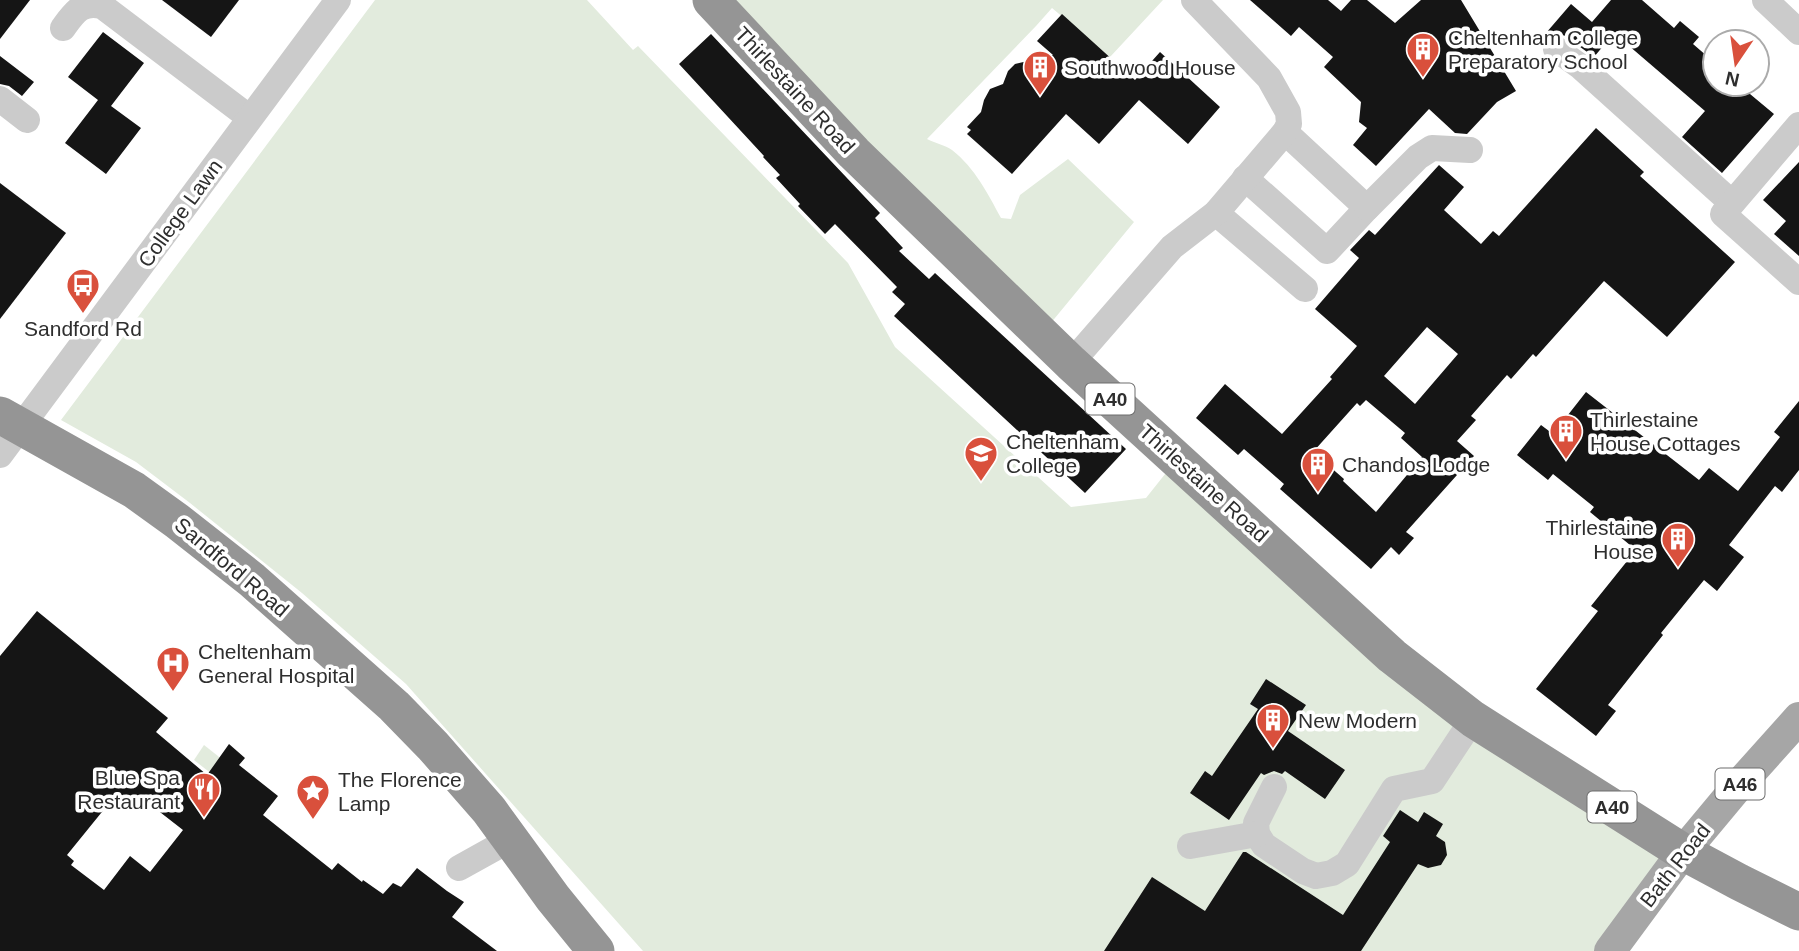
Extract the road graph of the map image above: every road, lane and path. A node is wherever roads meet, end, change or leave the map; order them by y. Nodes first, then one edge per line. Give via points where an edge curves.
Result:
1 (338, 0) edge
2 (711, 0) edge
3 (1194, 0) edge
4 (1765, 0) edge
5 (63, 28) dead end
6 (1799, 32) edge
7 (1556, 49) dead end
8 (0, 99) edge
9 (250, 118) junction
10 (27, 120) dead end
11 (1799, 125) edge
12 (1285, 132) junction
13 (1470, 150) dead end
14 (1245, 178) junction
15 (1367, 208) junction
16 (1727, 209) junction
17 (1216, 213) junction
18 (1799, 282) edge
19 (1305, 289) dead end
20 (1071, 363) junction
21 (7, 432) edge
22 (1799, 718) edge
23 (1473, 719) junction
24 (1274, 787) dead end
25 (1257, 834) junction
26 (511, 839) junction
27 (1190, 846) dead end
28 (1683, 852) junction
29 (459, 868) dead end
30 (1799, 912) edge
31 (596, 951) edge
32 (1610, 951) edge

1 - 9 street, College Lawn
2 - 20 highway, Thirlestaine Road / A40 via 854,153
3 - 12 street via 1269,78 1289,112
4 - 6 street
5 - 9 street via 82,6 102,6
7 - 16 street via 1581,67
8 - 10 street
9 - 21 street, College Lawn
11 - 16 street
12 - 14 street
12 - 15 street
13 - 15 street via 1432,148
14 - 15 street via 1327,251
14 - 17 street
16 - 18 street
17 - 19 street
17 - 20 street via 1172,247
20 - 23 highway, Thirlestaine Road / A40 via 1392,656
21 - 26 highway, Sandford Road via 134,491 251,580 402,714
22 - 28 main road, Bath Road / A46
23 - 25 street via 1432,782 1394,789 1347,864 1332,873 1316,876 1303,871 1264,845
23 - 28 highway, Thirlestaine Road / A40
24 - 25 street via 1256,823
25 - 27 street
26 - 29 street
26 - 31 highway, Sandford Road
28 - 30 highway, A40
28 - 32 main road, Bath Road / A46

